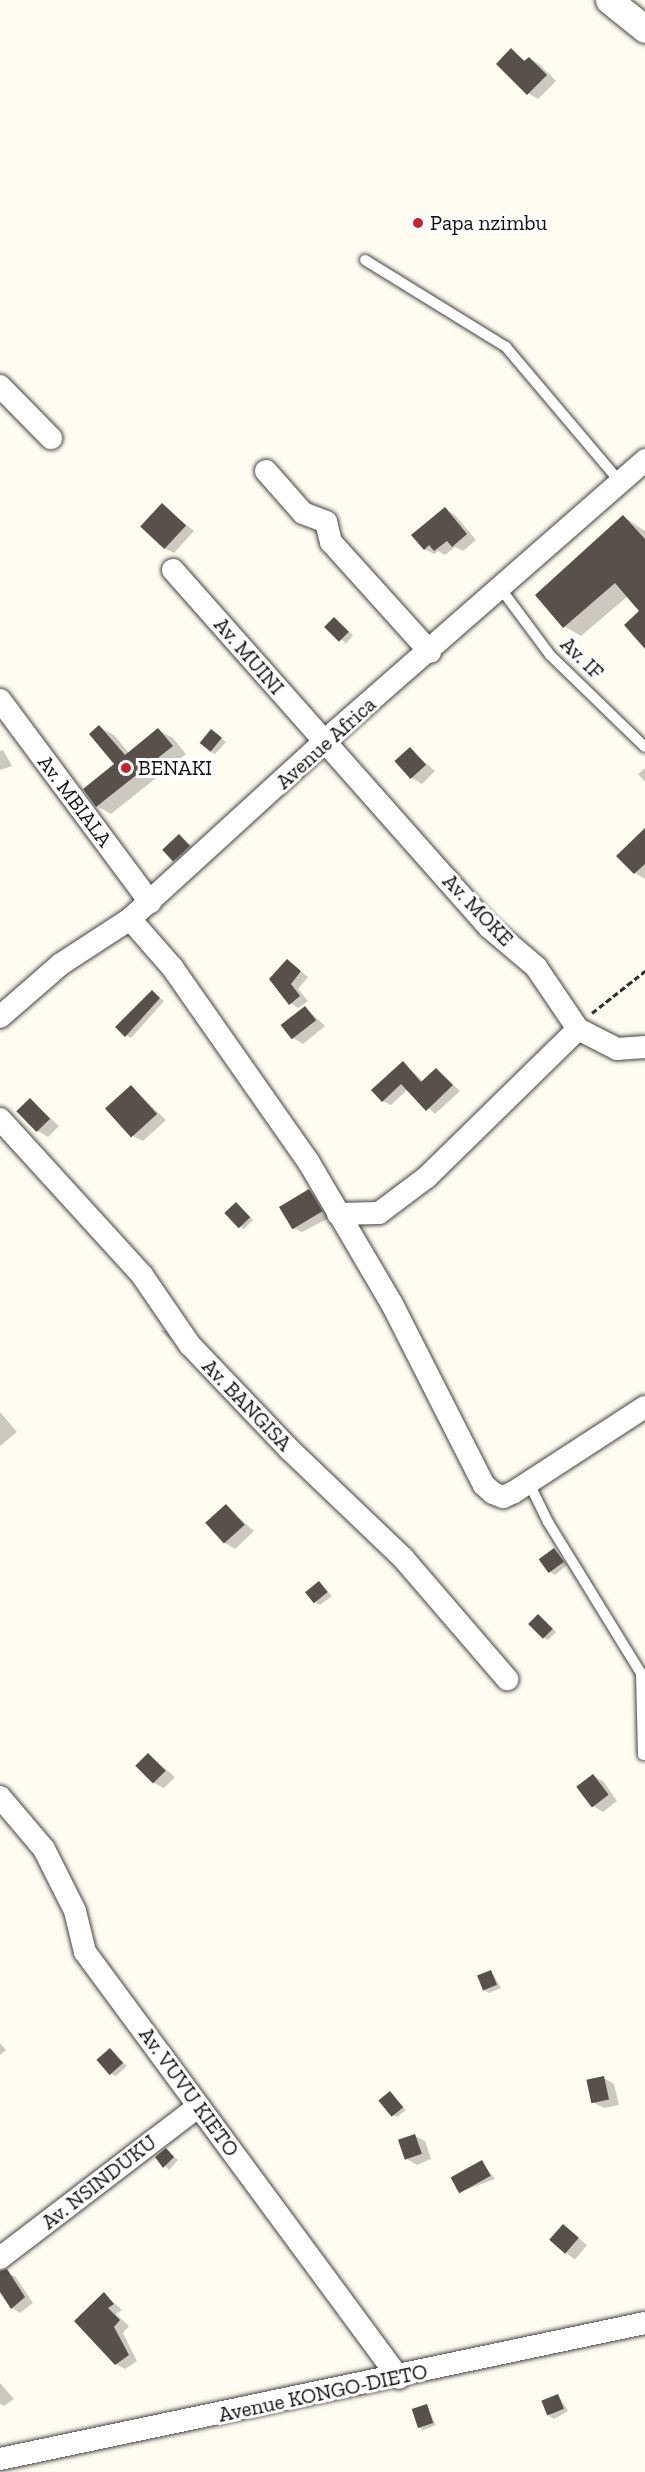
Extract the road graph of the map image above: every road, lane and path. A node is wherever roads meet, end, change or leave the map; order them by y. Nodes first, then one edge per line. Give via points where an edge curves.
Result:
1 (609, 0) edge
2 (645, 29) edge
3 (365, 260) dead end
4 (0, 386) edge
5 (51, 438) dead end
6 (645, 460) edge
7 (266, 471) dead end
8 (620, 482) junction
9 (174, 570) dead end
10 (501, 590) junction
11 (430, 652) junction
12 (0, 700) edge
13 (324, 742) junction
14 (645, 747) edge
15 (150, 902) junction
16 (130, 919) junction
17 (645, 971) edge
18 (0, 1017) edge
19 (583, 1023) junction
20 (645, 1047) edge
21 (0, 1119) edge
22 (338, 1214) junction
23 (645, 1407) edge
24 (528, 1481) junction
25 (507, 1679) dead end
26 (643, 1755) dead end
27 (0, 1797) edge
28 (198, 2106) junction
29 (0, 2258) edge
30 (645, 2323) edge
31 (399, 2378) junction
32 (0, 2459) edge

1 - 2 street
3 - 8 lane via 506,347
4 - 5 street
6 - 8 street, Avenue Africa
7 - 11 street via 303,513 326,522 331,542
8 - 10 street, Avenue Africa
9 - 13 street, Av. MUINI
10 - 11 street, Avenue Africa
10 - 14 lane, Av. IF via 550,655
11 - 13 street, Avenue Africa
12 - 15 street, Av. MBIALA
13 - 15 street, Avenue Africa
13 - 19 street, Av. MOKE via 489,927 536,967
15 - 16 street, Avenue Africa
16 - 18 street, Avenue Africa via 61,964
16 - 22 street via 172,968 270,1103
17 - 19 path
19 - 20 street, Av. MOKE via 617,1050
19 - 22 street via 427,1177 379,1213
21 - 25 street, Av. BANGISA via 142,1275 190,1345 289,1449 403,1558
22 - 24 street via 392,1304 484,1485 503,1497
23 - 24 street via 622,1426
24 - 26 lane via 548,1522 641,1672
27 - 28 street, Av. VUVU KIETO via 44,1849 75,1911 85,1952
28 - 29 street, Av. NSINDUKU
28 - 31 street, Av. VUVU KIETO
30 - 31 street, Avenue KONGO-DIETO
31 - 32 street, Avenue KONGO-DIETO

